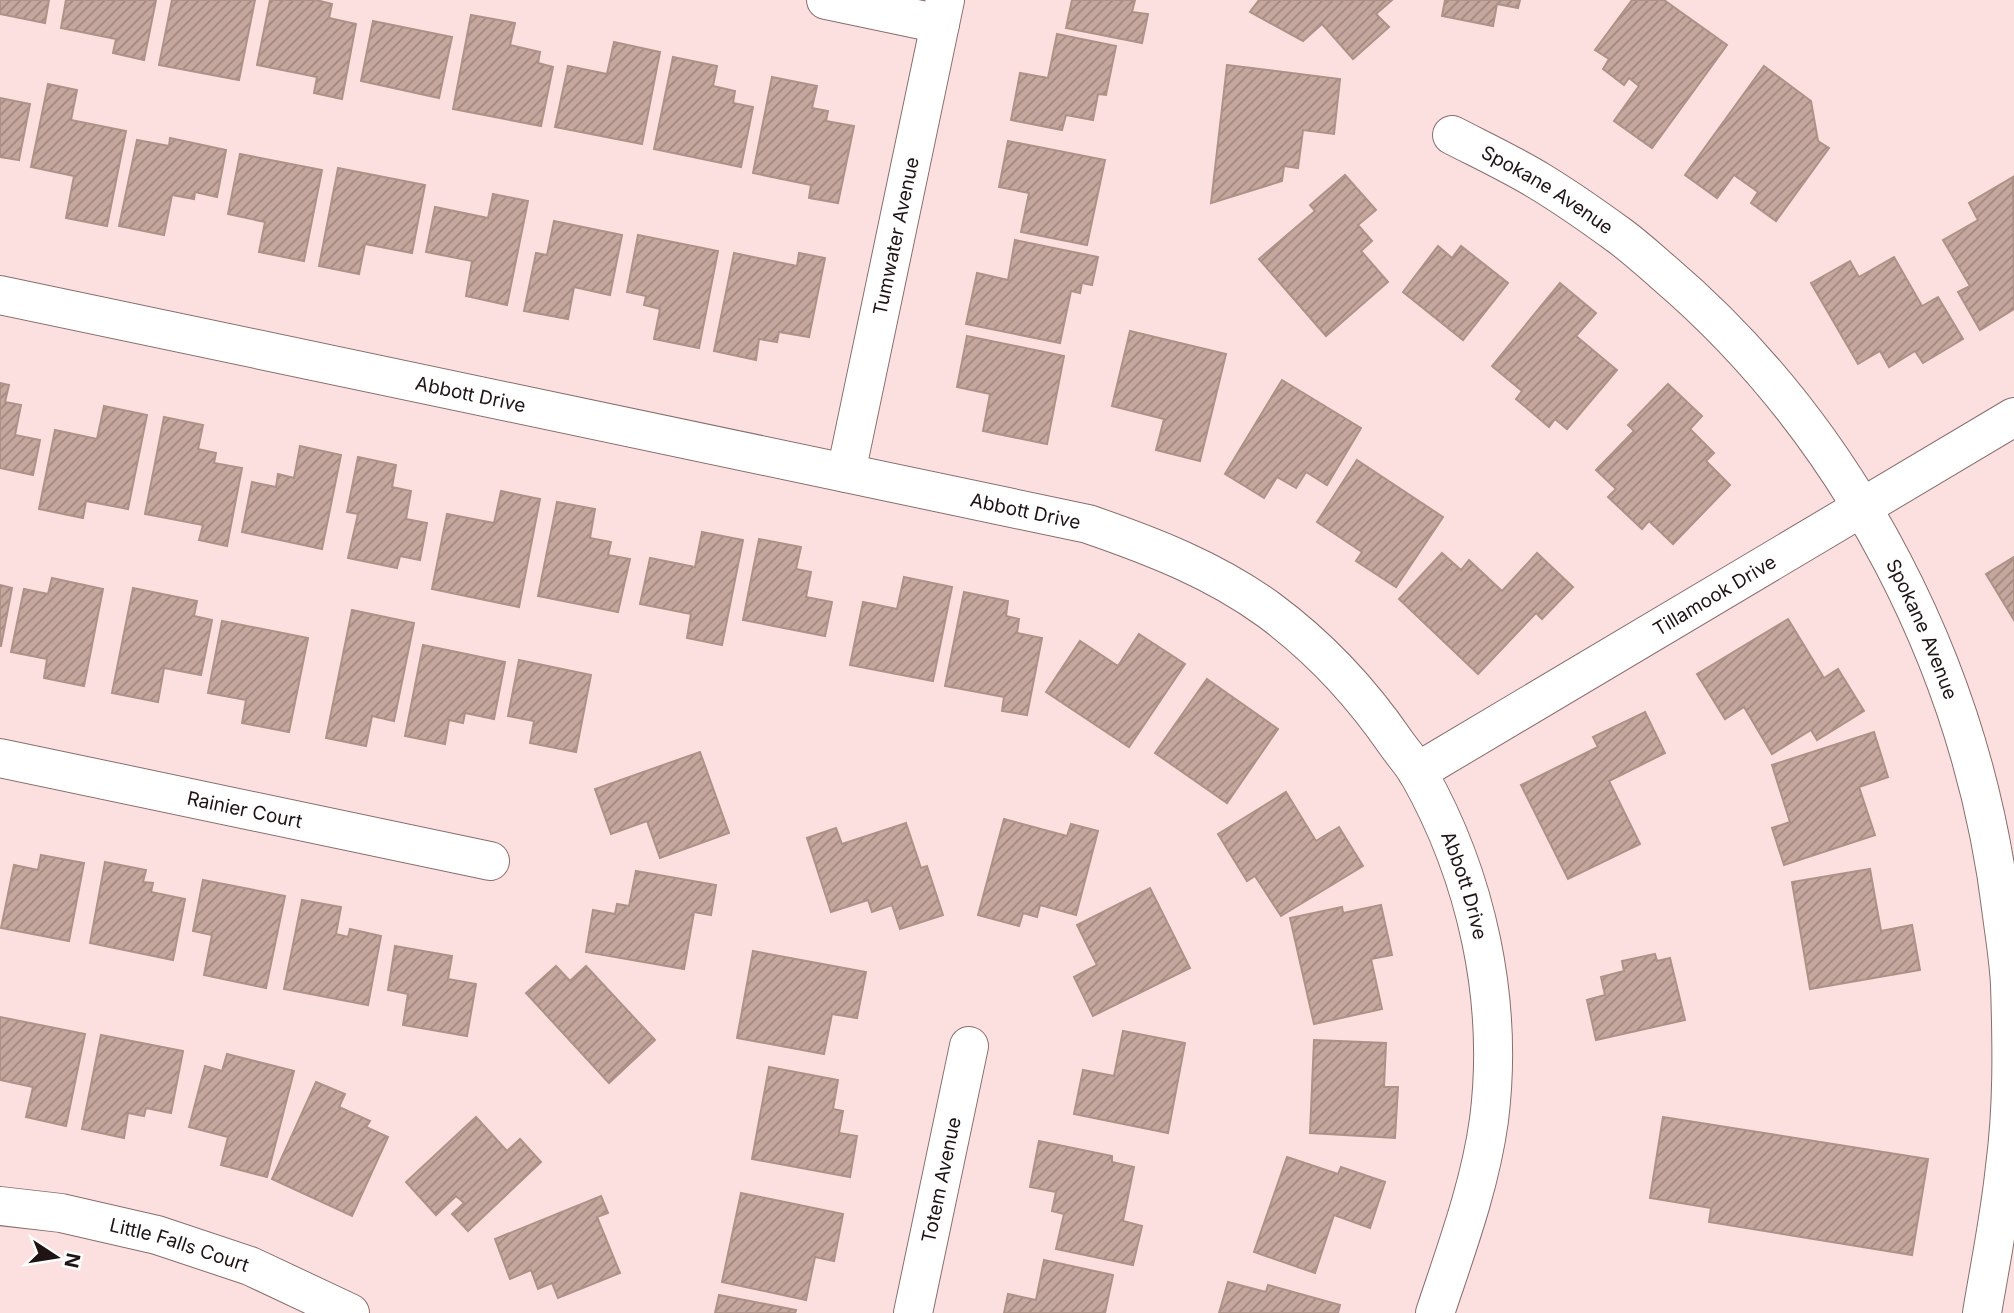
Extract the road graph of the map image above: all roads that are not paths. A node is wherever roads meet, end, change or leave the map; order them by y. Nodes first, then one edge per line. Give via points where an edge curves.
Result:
1 (826, 0) edge
2 (943, 12) edge
3 (1452, 135) dead end
4 (0, 295) edge
5 (2014, 417) edge
6 (846, 473) junction
7 (1863, 507) junction
8 (0, 758) edge
9 (1417, 772) junction
10 (490, 860) dead end
11 (969, 1046) dead end
12 (0, 1206) edge
13 (349, 1313) edge
14 (913, 1313) edge
15 (1436, 1313) edge
16 (1982, 1313) edge

1 - 2 street
2 - 6 street, Tumwater Avenue
3 - 7 street, Spokane Avenue via 1539,181 1622,237 1697,301 1755,360 1810,428
4 - 6 street, Abbott Drive
5 - 7 street, Tillamook Drive
6 - 9 street, Abbott Drive via 1088,524 1151,545 1212,574 1268,609 1319,652 1371,707
7 - 9 street, Tillamook Drive
7 - 16 street, Spokane Avenue via 1914,606 1950,692 1977,780 1997,870 2010,981 2012,1074 2006,1166
8 - 10 street, Rainier Court
9 - 15 street, Abbott Drive via 1451,840 1473,903 1487,968 1493,1044 1489,1119 1476,1184
11 - 14 street, Totem Avenue
12 - 13 street, Little Falls Court via 61,1213 157,1235 250,1266

